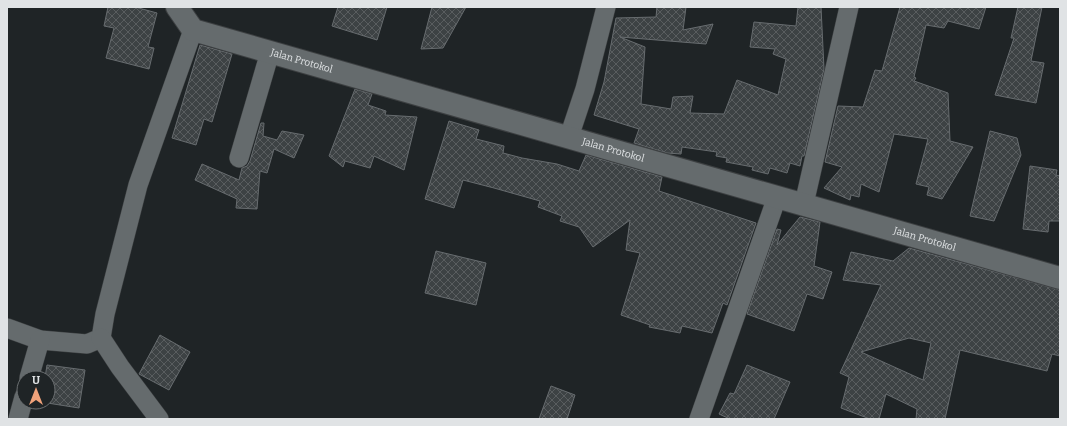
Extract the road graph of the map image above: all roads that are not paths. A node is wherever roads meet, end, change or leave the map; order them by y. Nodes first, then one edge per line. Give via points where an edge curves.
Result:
1 (177, 7) edge
2 (606, 7) edge
3 (849, 7) edge
4 (193, 30) junction
5 (270, 52) junction
6 (569, 137) junction
7 (239, 158) dead end
8 (777, 197) junction
9 (804, 204) junction
10 (1060, 278) edge
11 (7, 328) edge
12 (101, 338) junction
13 (40, 340) junction
14 (31, 370) edge
15 (159, 419) edge
16 (699, 419) edge

1 - 4 street
2 - 6 street via 585,89
3 - 9 street
4 - 5 street, Jalan Protokol
4 - 12 street via 138,185
5 - 6 street, Jalan Protokol
5 - 7 street
6 - 8 street, Jalan Protokol
8 - 9 street, Jalan Protokol
8 - 16 street
9 - 10 street, Jalan Protokol
11 - 13 street
12 - 13 street via 88,344
12 - 15 street
13 - 14 street

